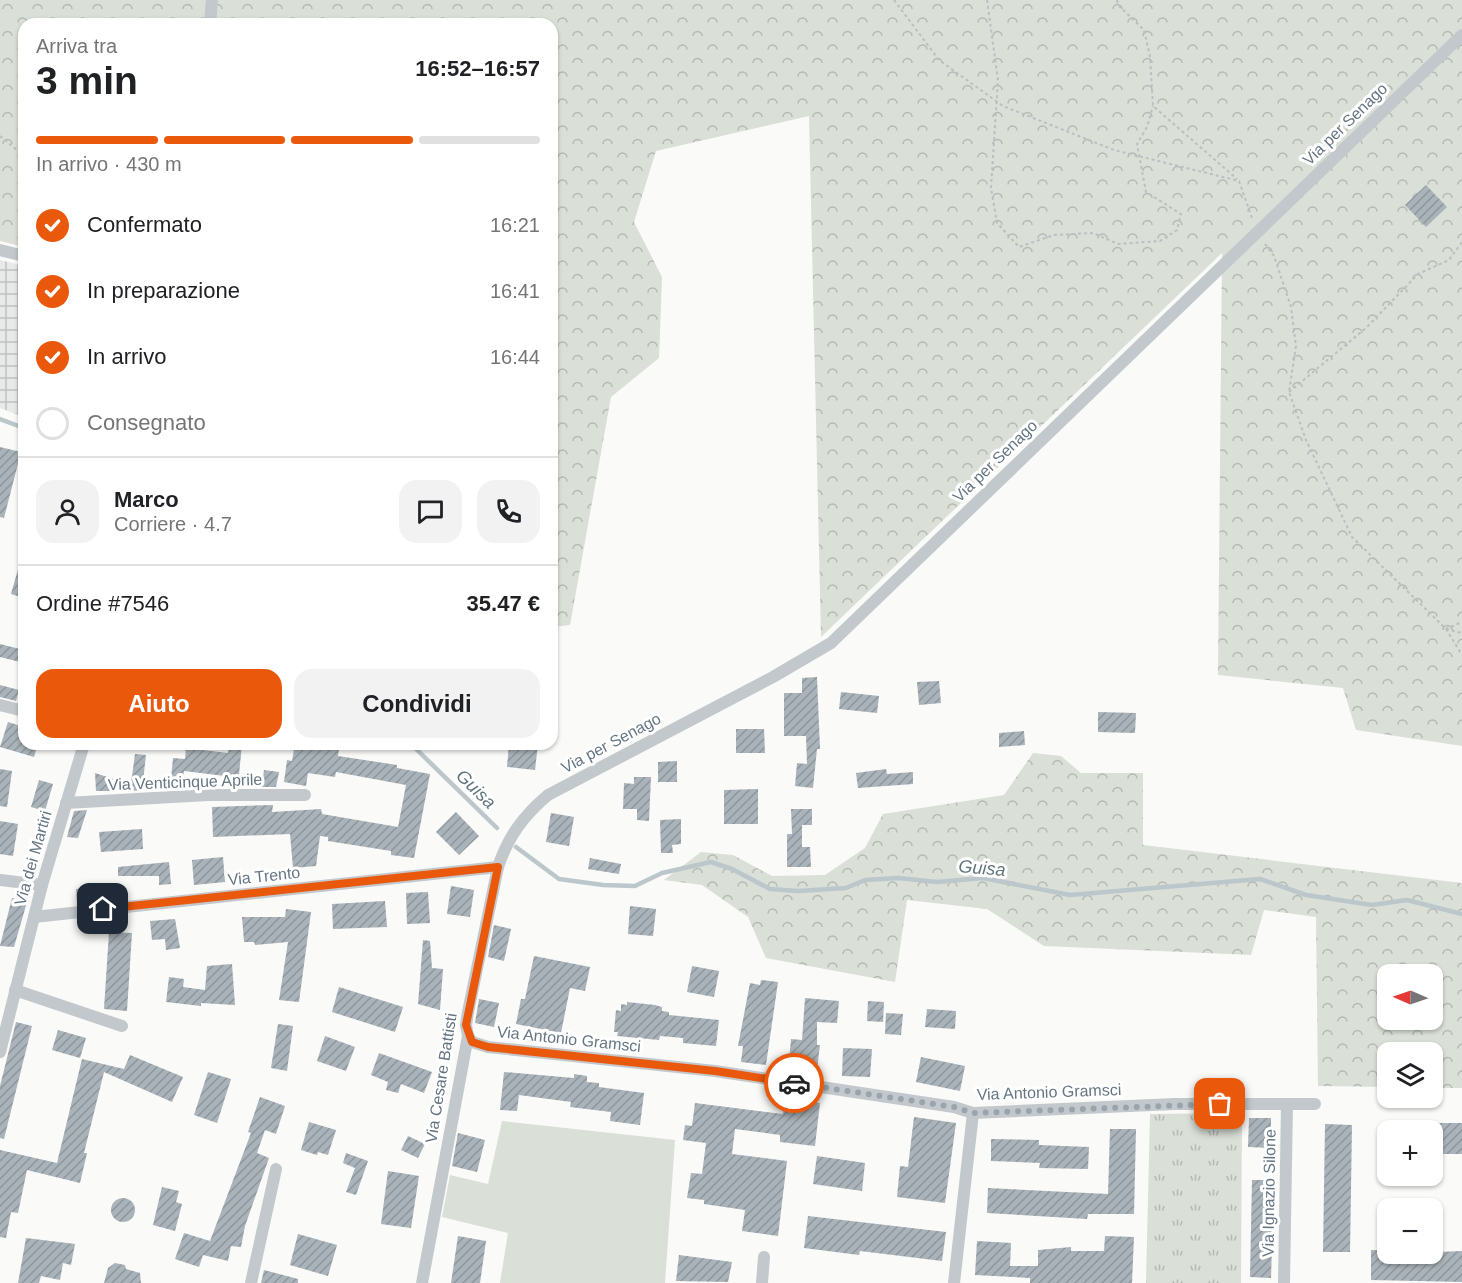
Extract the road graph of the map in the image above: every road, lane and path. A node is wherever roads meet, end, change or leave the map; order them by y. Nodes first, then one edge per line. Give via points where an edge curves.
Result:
1 (212, 0) edge
2 (987, 0) edge
3 (1117, 0) edge
4 (210, 18) edge
5 (1462, 34) edge
6 (1153, 106) junction
7 (0, 136) edge
8 (18, 151) edge
9 (1239, 181) dead end
10 (1462, 242) edge
11 (0, 250) edge
12 (18, 254) edge
13 (1288, 392) dead end
14 (1462, 633) edge
15 (1462, 655) edge
16 (0, 705) edge
17 (18, 710) edge
18 (82, 750) edge
19 (305, 795) dead end
20 (66, 804) junction
21 (505, 845) joint
22 (498, 867) junction
23 (0, 880) edge
24 (42, 885) junction
25 (34, 917) junction
26 (15, 990) junction
27 (122, 1026) dead end
28 (468, 1036) junction
29 (0, 1052) edge
30 (1287, 1104) junction
31 (1316, 1104) dead end
32 (973, 1113) junction
33 (276, 1169) dead end
34 (764, 1257) dead end
35 (251, 1283) edge
36 (422, 1283) edge
37 (762, 1283) edge
38 (954, 1283) edge
39 (1284, 1283) edge

1 - 4 street
2 - 6 path via 998,80 991,188 997,223 1019,247 1054,235 1093,233 1118,244 1160,241 1177,230 1181,214 1146,192 1140,168 1137,144
3 - 6 path via 1144,30
5 - 21 street, Via per Senago via 844,632 789,668 548,795 530,810
6 - 9 path
7 - 8 path
10 - 13 path via 1449,260 1418,274 1366,328
11 - 12 street
14 - 15 path via 1446,629
16 - 17 street
18 - 20 street, Via dei Martiri
19 - 20 street, Via Venticinque Aprile via 208,795
20 - 24 street, Via dei Martiri
21 - 22 street, Via Cesare Battisti
22 - 25 street, Via Trento
22 - 28 street, Via Cesare Battisti via 467,1018
23 - 24 street
24 - 25 street, Via dei Martiri
25 - 26 street, Via dei Martiri
26 - 27 street
26 - 29 street, Via dei Martiri
28 - 32 street, Via Antonio Gramsci via 472,1042 488,1047 715,1071
28 - 36 street, Via Cesare Battisti
30 - 31 street, Via Antonio Gramsci
30 - 32 street, Via Antonio Gramsci via 1175,1104
30 - 39 street, Via Ignazio Silone
32 - 38 street
33 - 35 street
34 - 37 street

